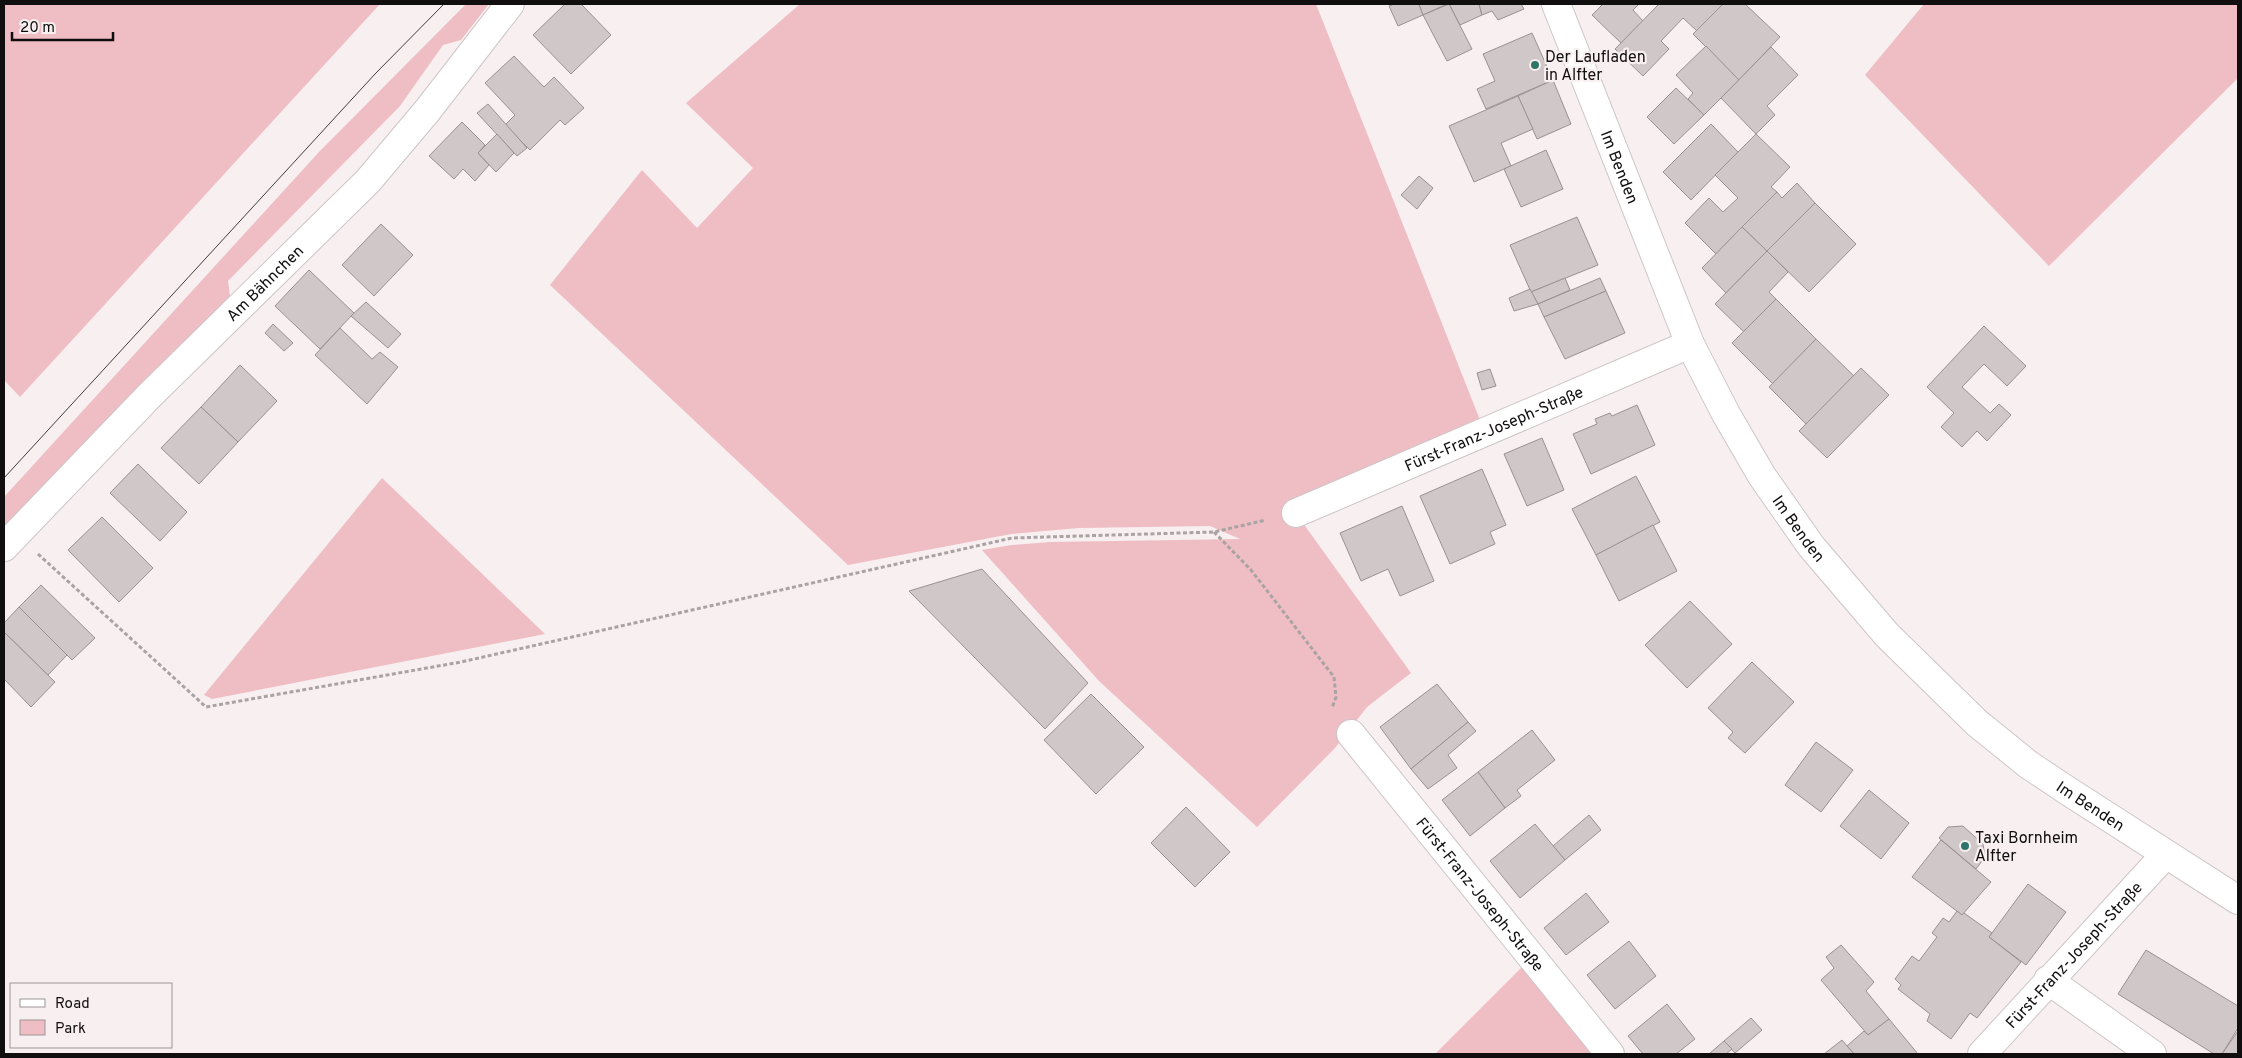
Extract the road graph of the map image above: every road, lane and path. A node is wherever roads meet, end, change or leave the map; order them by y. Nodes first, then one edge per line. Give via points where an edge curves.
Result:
1 (510, 4) edge
2 (1556, 4) edge
3 (1690, 344) junction
4 (1296, 513) joint
5 (1214, 532) junction
6 (10, 540) edge
7 (1351, 734) joint
8 (2165, 855) junction
9 (2238, 900) edge
10 (2048, 980) junction
11 (1610, 1054) edge
12 (1982, 1054) edge
13 (2152, 1054) edge

1 - 6 street, Am Bähnchen via 368,181 149,396
2 - 3 street, Im Benden
3 - 4 street, Fürst-Franz-Joseph-Straße
3 - 8 street, Im Benden via 1726,414 1783,507 1817,553 1887,635 1953,700 2029,765
4 - 5 path
5 - 6 path via 1012,538 461,662 206,707
5 - 7 path via 1250,570 1334,676 1336,697 1326,722 1328,725 1339,723
7 - 11 street, Fürst-Franz-Joseph-Straße
8 - 9 street, Im Benden
8 - 10 street, Fürst-Franz-Joseph-Straße
10 - 12 street, Fürst-Franz-Joseph-Straße
10 - 13 street

